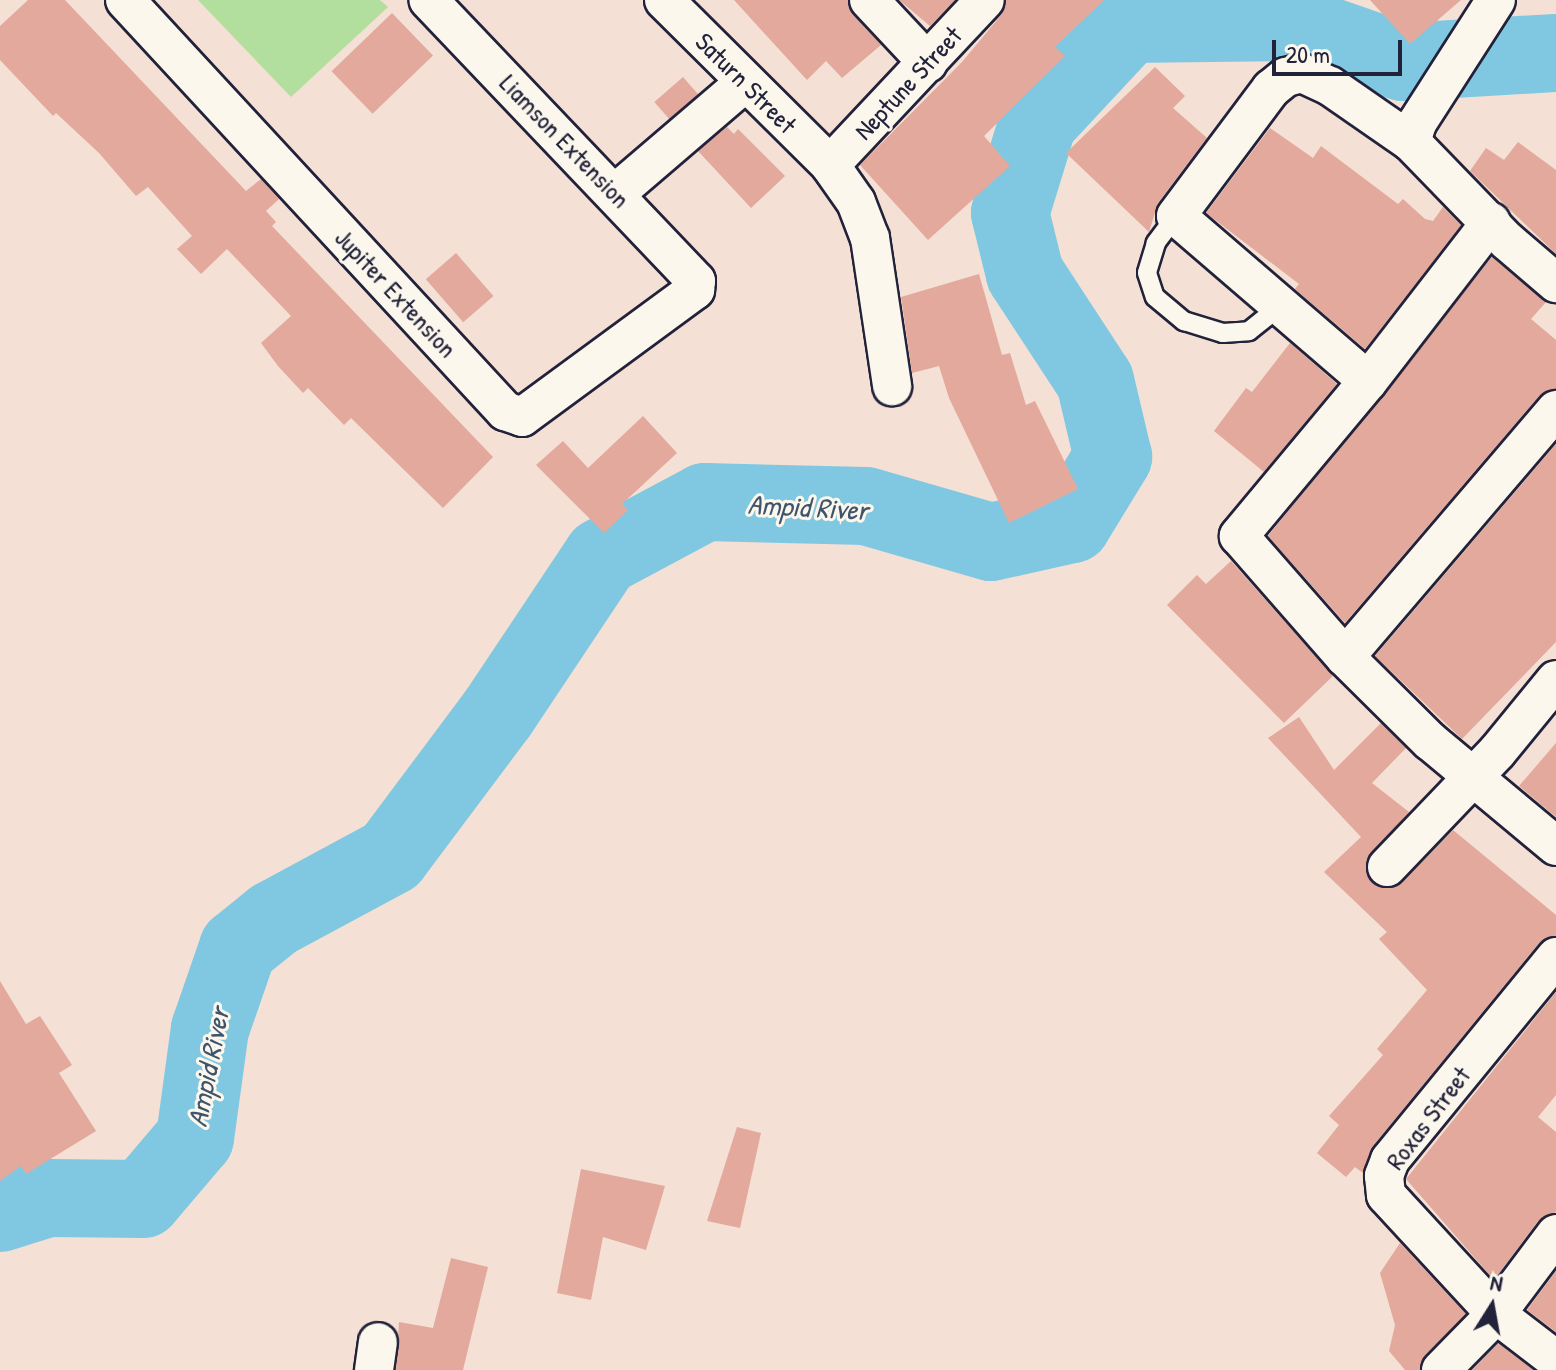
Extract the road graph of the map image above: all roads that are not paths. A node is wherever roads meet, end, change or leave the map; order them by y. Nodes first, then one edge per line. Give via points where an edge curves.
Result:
1 (125, 0) edge
2 (428, 0) edge
3 (664, 0) edge
4 (869, 0) edge
5 (985, 0) edge
6 (1496, 0) edge
7 (928, 63) junction
8 (743, 84) junction
9 (1411, 142) junction
10 (830, 165) junction
11 (616, 193) junction
12 (1176, 216) junction
13 (1491, 222) junction
14 (1556, 283) edge
15 (696, 285) joint
16 (1284, 303) junction
17 (1368, 381) junction
18 (892, 386) dead end
19 (1556, 410) edge
20 (1345, 657) junction
21 (1556, 680) edge
22 (1471, 778) junction
23 (1556, 846) edge
24 (1387, 867) dead end
25 (1556, 957) edge
26 (1556, 1234) edge
27 (1496, 1314) junction
28 (1556, 1360) edge
29 (1441, 1370) edge

1 - 15 street, Jupiter Extension via 509,414 528,415
2 - 11 street, Liamson Extension
3 - 8 street, Saturn Street
4 - 7 street
5 - 7 street, Neptune Street
6 - 9 street via 1435,91
7 - 10 street, Neptune Street
8 - 10 street, Saturn Street
8 - 11 street
9 - 12 street via 1330,86 1302,73 1286,77 1271,89
9 - 13 street
10 - 18 street, Saturn Street via 856,202 870,238
11 - 15 street, Liamson Extension
12 - 16 street
12 - 16 lane via 1156,243 1147,273 1155,297 1184,321 1223,333 1249,331
13 - 14 street
13 - 17 street
16 - 17 street
17 - 20 street via 1239,536
19 - 20 street
20 - 22 street
21 - 22 street
22 - 23 street
22 - 24 street
25 - 27 street, Roxas Street via 1390,1160 1384,1176 1386,1195
26 - 27 street
27 - 28 street, Roxas Street
27 - 29 street

